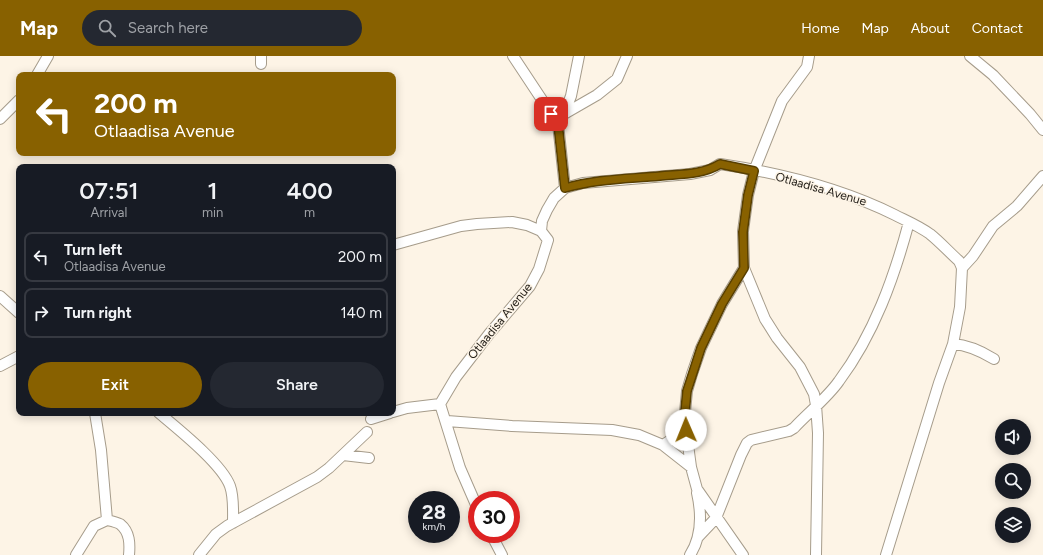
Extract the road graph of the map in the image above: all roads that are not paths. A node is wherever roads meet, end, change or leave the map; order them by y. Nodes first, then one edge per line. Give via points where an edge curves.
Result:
1 (48, 56) edge
2 (513, 56) edge
3 (579, 56) edge
4 (627, 56) edge
5 (809, 56) edge
6 (970, 56) edge
7 (39, 72) edge
8 (16, 103) edge
9 (564, 114) junction
10 (0, 118) edge
11 (558, 124) junction
12 (1043, 130) edge
13 (754, 171) junction
14 (1043, 176) edge
15 (1039, 185) edge
16 (565, 188) junction
17 (909, 222) junction
18 (542, 231) junction
19 (396, 244) edge
20 (744, 268) junction
21 (962, 268) junction
22 (0, 296) edge
23 (16, 310) edge
24 (953, 344) junction
25 (16, 358) edge
26 (994, 359) dead end
27 (0, 366) edge
28 (440, 404) junction
29 (816, 405) junction
30 (396, 411) edge
31 (95, 416) edge
32 (162, 416) edge
33 (380, 416) edge
34 (371, 419) dead end
35 (447, 421) junction
36 (686, 430) junction
37 (367, 432) dead end
38 (663, 444) junction
39 (343, 455) junction
40 (369, 458) dead end
41 (691, 467) junction
42 (697, 489) junction
43 (470, 491) edge
44 (716, 518) junction
45 (107, 520) junction
46 (233, 523) junction
47 (698, 538) junction
48 (496, 543) edge
49 (76, 555) edge
50 (129, 555) edge
51 (199, 555) edge
52 (502, 555) edge
53 (690, 555) edge
54 (743, 555) edge
55 (816, 555) edge
56 (886, 555) edge

1 - 7 street
2 - 11 street
3 - 9 street via 571,96
4 - 9 street via 617,79 597,95
5 - 13 street via 807,67 782,101
6 - 12 street via 993,75
8 - 10 street
9 - 11 street
11 - 16 street
13 - 16 street, Otlaadisa Avenue via 720,164 710,170 690,174 583,183
13 - 17 street, Otlaadisa Avenue via 838,191
13 - 20 street via 743,232
14 - 15 street
15 - 21 street via 993,226 974,256
16 - 18 street, Otlaadisa Avenue via 554,198 547,210 542,221
17 - 21 street, Otlaadisa Avenue via 931,235 959,261
17 - 29 street via 887,293 872,326 839,382
18 - 19 street via 512,222 476,224
18 - 28 street, Otlaadisa Avenue via 548,240 539,269 530,286 456,377
20 - 29 street via 765,319 800,367 814,394
20 - 36 street via 722,304 701,348 687,391
21 - 24 street via 960,307
22 - 23 street
24 - 26 street via 972,348
24 - 56 street
25 - 27 street
28 - 30 street
28 - 35 street
29 - 44 street via 789,431 747,443
29 - 55 street
31 - 45 street
32 - 46 street via 213,462 226,478 232,492
33 - 34 street
35 - 38 street via 612,430 639,435
35 - 43 street via 460,468
36 - 38 street
36 - 41 street
37 - 39 street
38 - 41 street
39 - 40 street
39 - 46 street via 305,484
41 - 42 street
42 - 44 street
42 - 47 street via 700,504
44 - 47 street
44 - 54 street
45 - 49 street via 94,526
45 - 50 street via 120,524 129,536
46 - 51 street via 216,534
47 - 53 street
48 - 52 street

